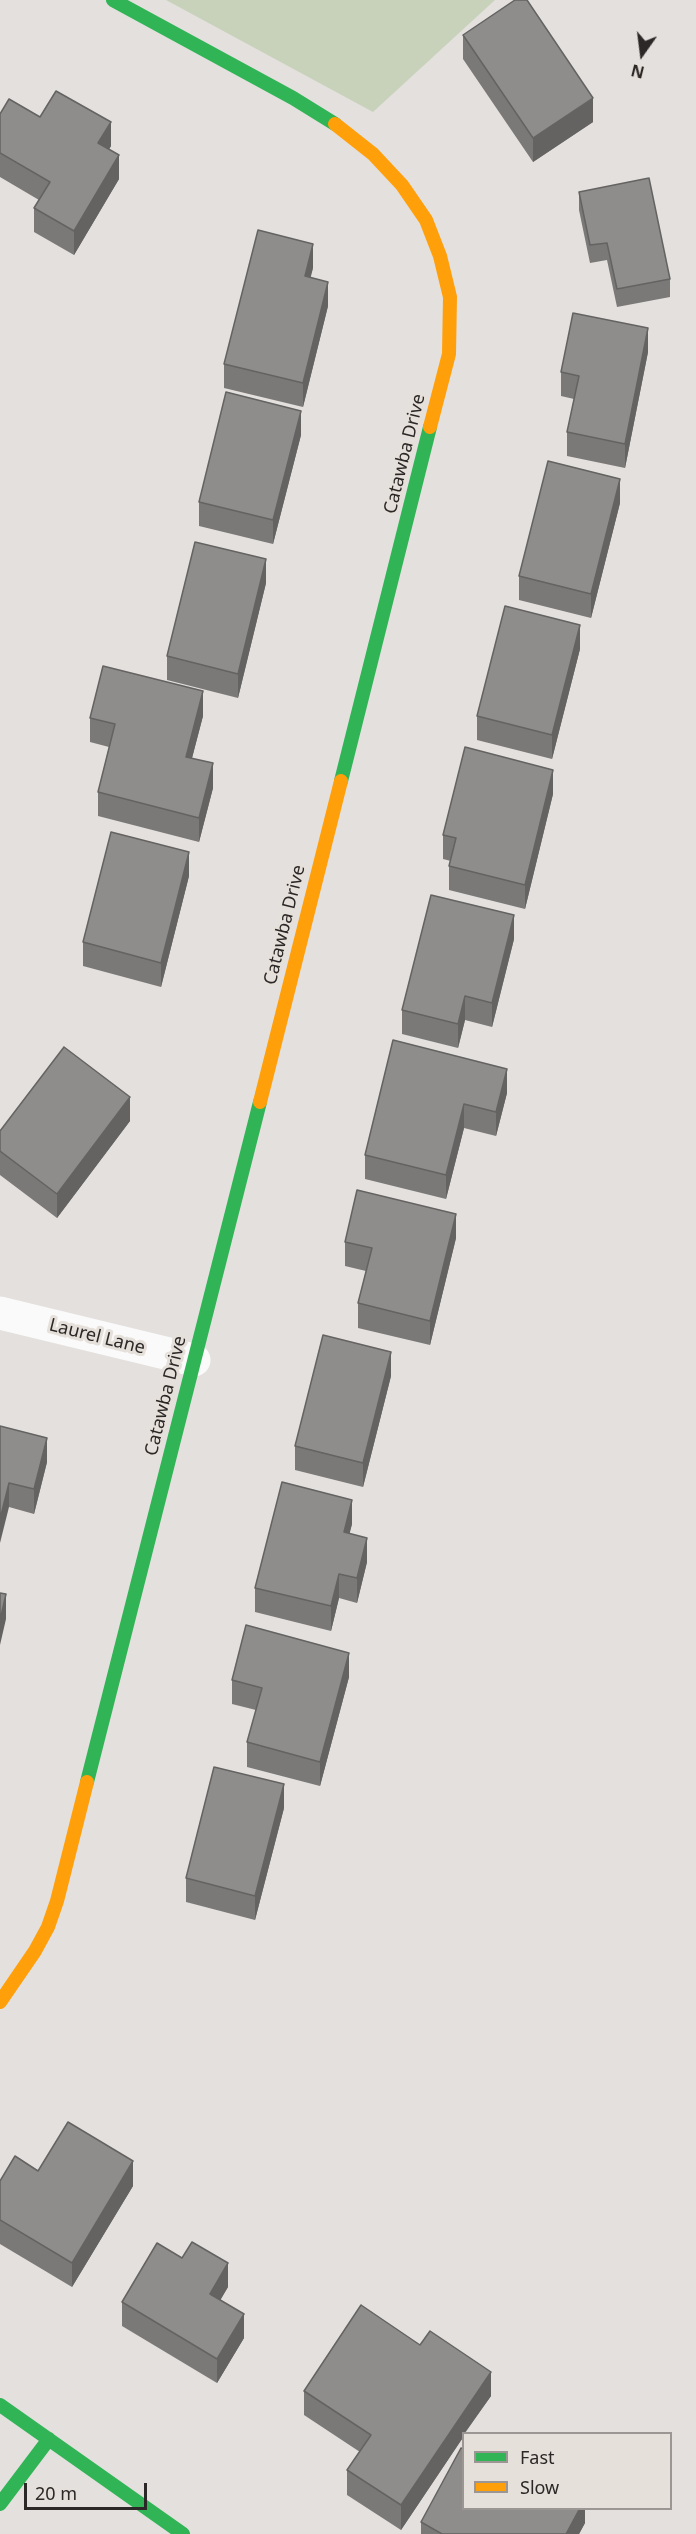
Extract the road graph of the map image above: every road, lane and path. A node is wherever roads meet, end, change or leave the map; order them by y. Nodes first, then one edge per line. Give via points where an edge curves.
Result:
1 (112, 0) edge
2 (0, 1313) edge
3 (194, 1360) junction
4 (0, 2002) edge
5 (0, 2405) edge
6 (49, 2439) junction
7 (0, 2504) edge
8 (183, 2534) edge

1 - 3 street, Catawba Drive via 293,98 346,131 373,154 402,185 426,220 450,297 449,354
2 - 3 street, Laurel Lane
3 - 4 street, Catawba Drive via 57,1901 35,1951
5 - 6 street
6 - 7 street
6 - 8 street

